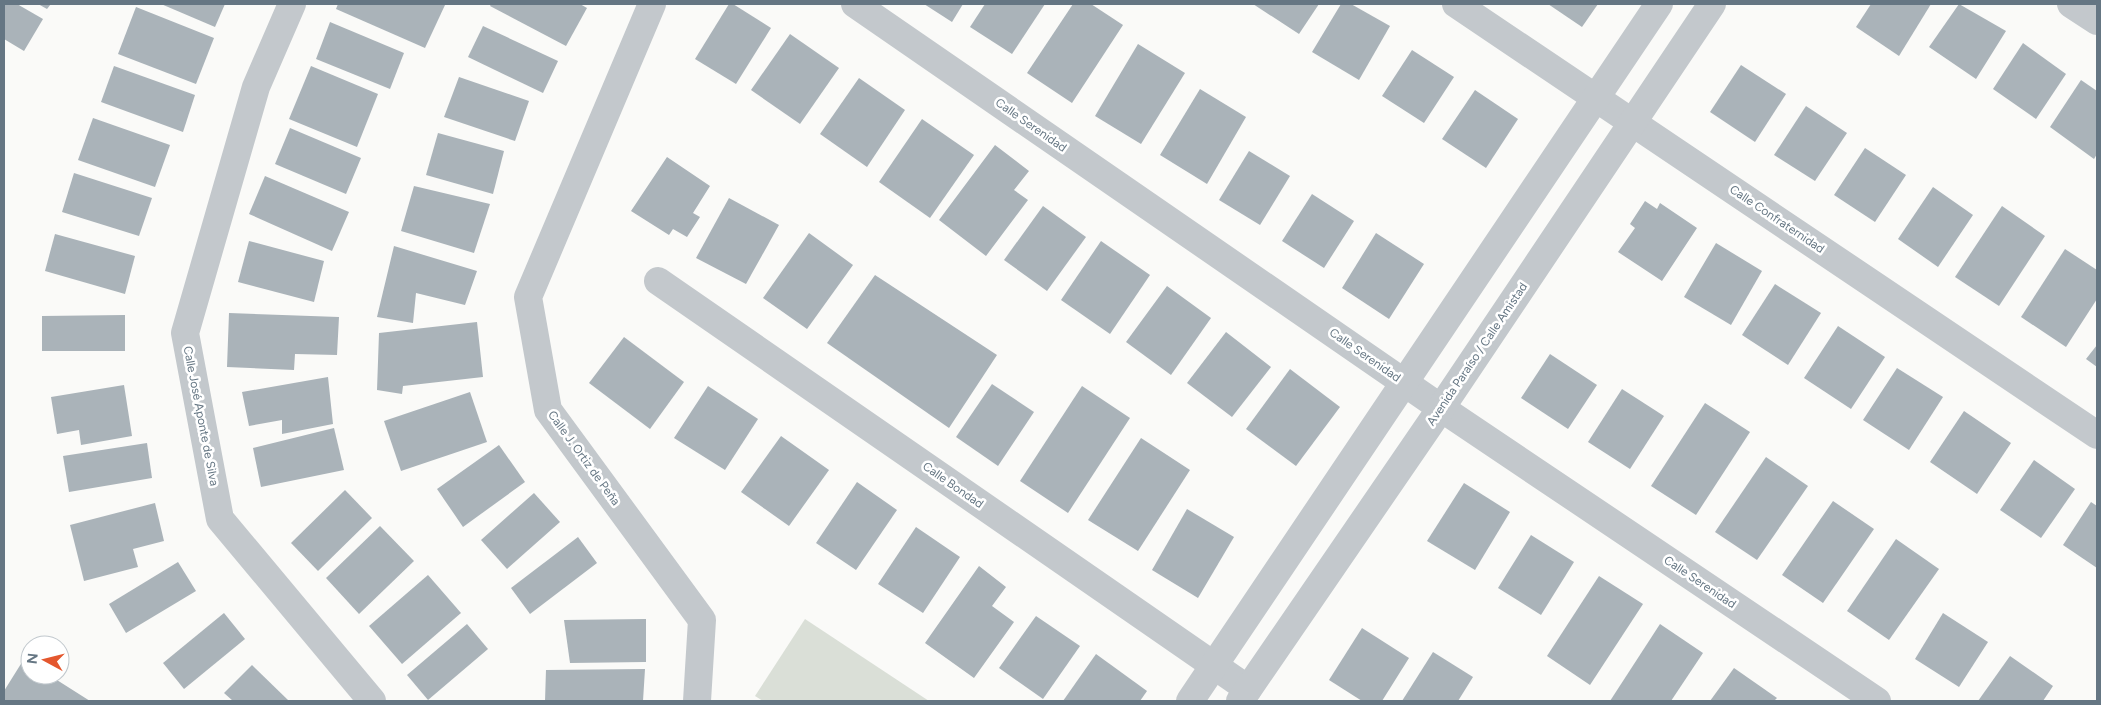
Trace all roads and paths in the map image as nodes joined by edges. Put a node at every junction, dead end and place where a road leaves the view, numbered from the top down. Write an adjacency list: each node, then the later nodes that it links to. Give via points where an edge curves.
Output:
1 (292, 4): 17 (street, Calle José Aponte de Silva, via 256,88 186,333 220,519)
2 (652, 4): 18 (street, Calle J. Ortiz de Peña, via 528,297 548,410 702,620)
3 (856, 4): 12 (street, Calle Serenidad)
4 (1456, 4): 9 (street, Calle Confraternidad)
5 (1659, 4): 9 (street)
6 (1712, 4): 10 (street, Avenida Paraíso / Calle Amistad)
7 (2071, 4): 8 (street)
8 (2097, 21)
9 (1596, 97): 10 (street, Calle Confraternidad); 12 (street)
10 (1633, 122): 13 (street, Avenida Paraíso / Calle Amistad); 14 (street, Calle Confraternidad)
11 (658, 282): 15 (street, Calle Bondad)
12 (1405, 383): 13 (street, Calle Serenidad); 15 (street)
13 (1441, 408): 16 (street, Avenida Paraíso / Calle Amistad); 20 (street, Calle Serenidad)
14 (2097, 435)
15 (1214, 665): 16 (street, Calle Bondad); 19 (street)
16 (1244, 695)
17 (372, 701)
18 (697, 701)
19 (1190, 701)
20 (1877, 701)

